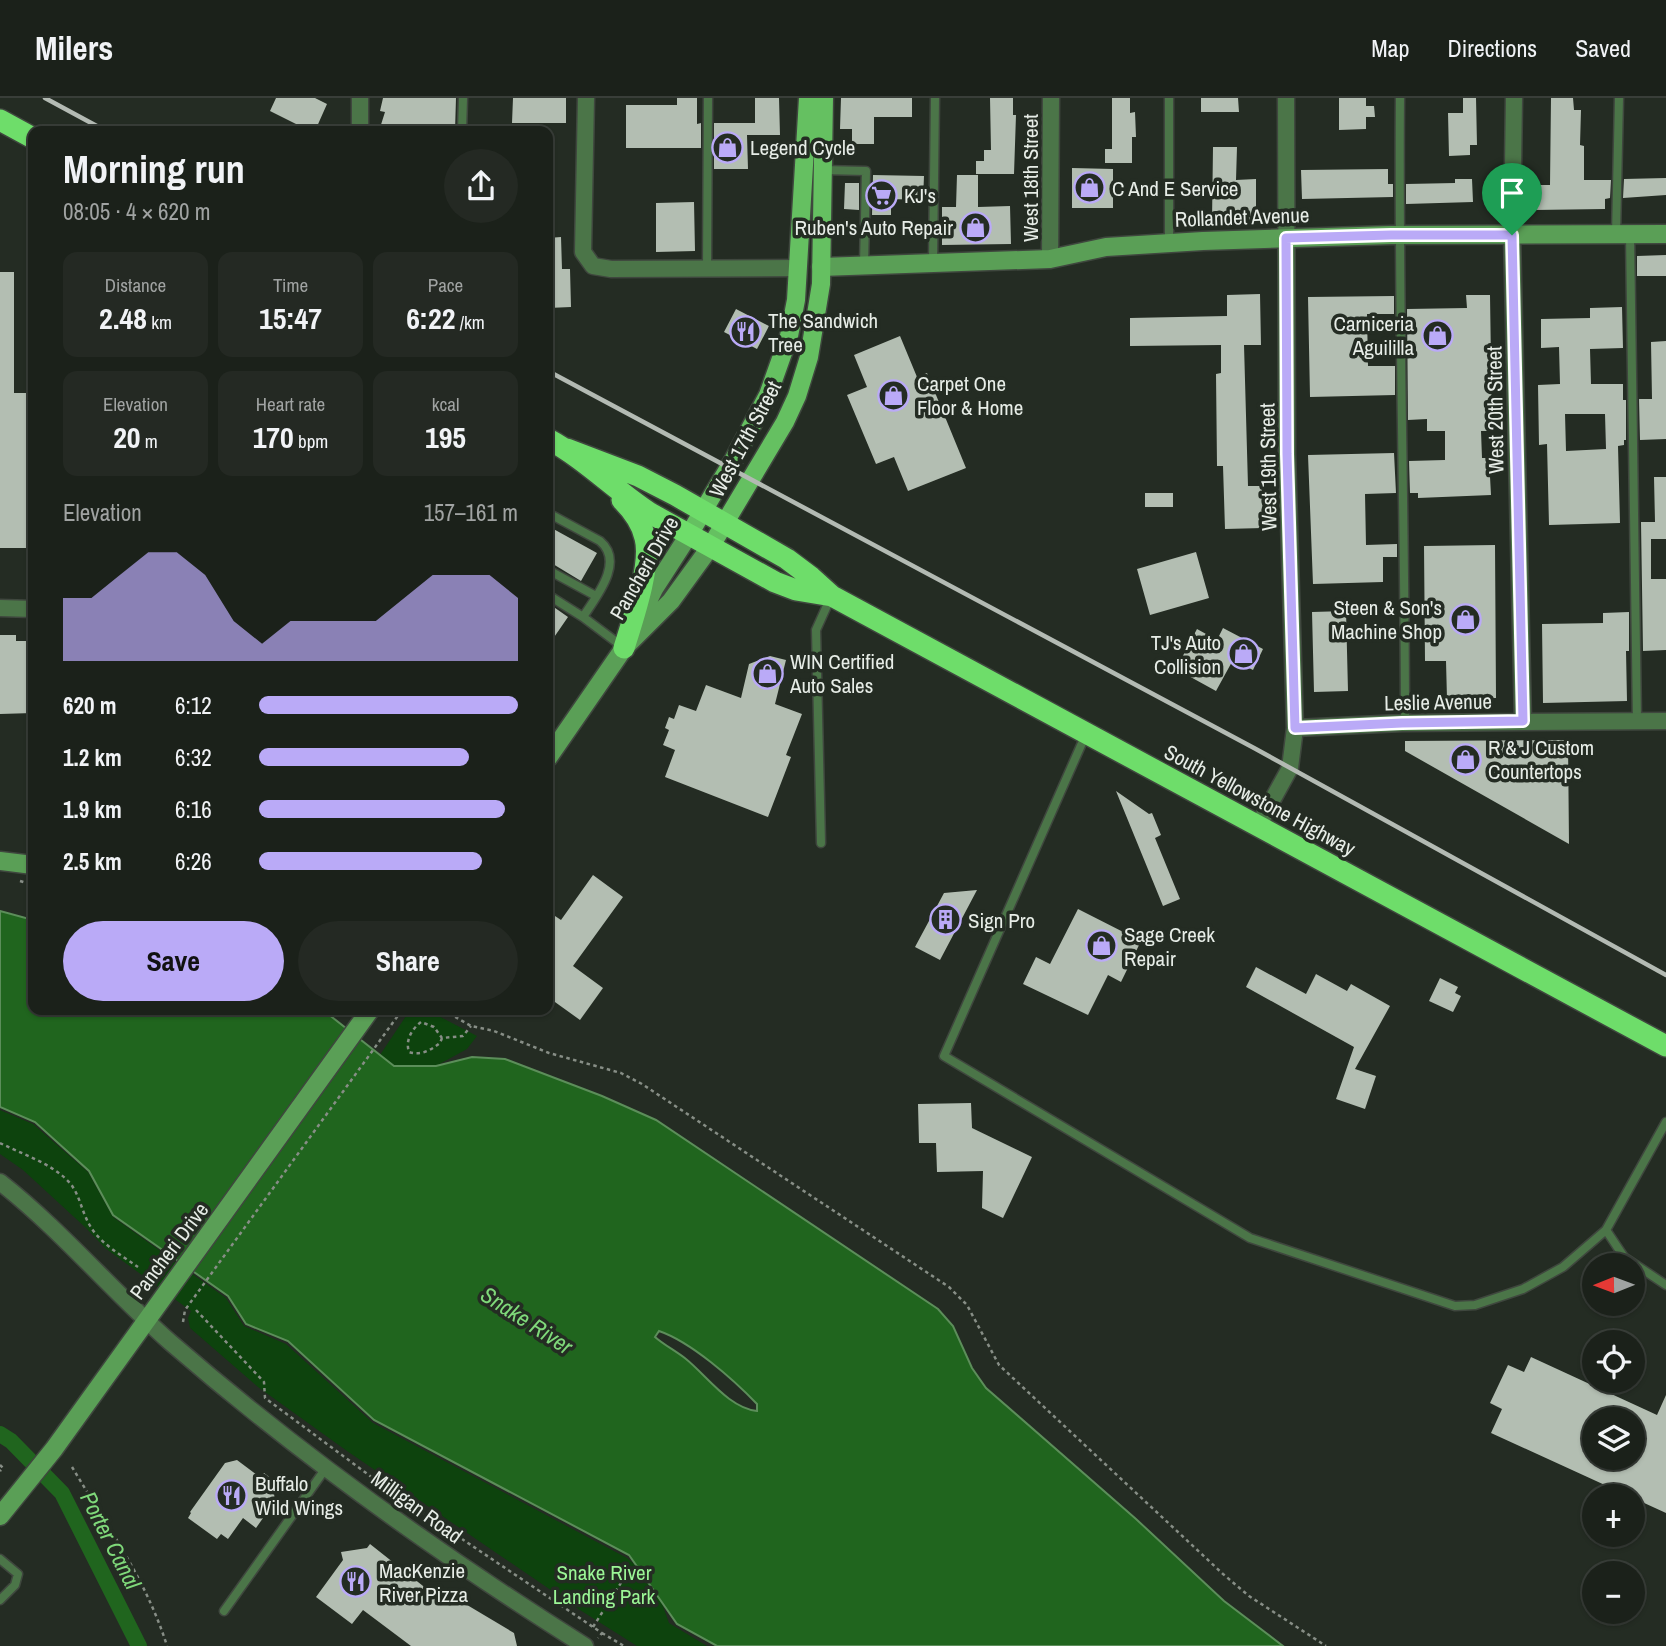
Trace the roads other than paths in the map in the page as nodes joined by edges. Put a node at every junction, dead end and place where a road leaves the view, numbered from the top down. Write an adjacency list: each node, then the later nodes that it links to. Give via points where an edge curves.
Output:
1 (360, 98): 15 (street)
2 (463, 98): 16 (lane)
3 (586, 98): 31 (street, via 583,252 593,266 611,269)
4 (708, 98): 31 (lane)
5 (808, 98): 18 (main road, West 17th Street)
6 (824, 98): 19 (main road, West 17th Street)
7 (935, 98): 27 (lane)
8 (1051, 98): 26 (street, West 18th Street)
9 (1170, 98): 25 (lane)
10 (1286, 98): 24 (street, West 19th Street)
11 (1399, 98): 21 (lane)
12 (1514, 98): 22 (street, West 20th Street)
13 (1619, 98): 23 (lane)
14 (0, 120): 17 (highway)
15 (360, 126)
16 (462, 126)
17 (28, 135)
18 (805, 138): 29 (main road, via 810,160 811,257); 30 (main road, West 17th Street)
19 (823, 170): 28 (lane, via 866,171); 29 (main road, West 17th Street)
20 (1666, 234): 23 (main road, Rollandet Avenue)
21 (1399, 235): 22 (main road, Rollandet Avenue); 24 (main road, Rollandet Avenue); 51 (lane)
22 (1512, 235): 23 (main road, Rollandet Avenue); 48 (street, West 20th Street)
23 (1623, 235): 49 (lane)
24 (1286, 238): 25 (main road, Rollandet Avenue); 52 (street, West 19th Street)
25 (1170, 242): 26 (main road, Rollandet Avenue, via 1106,247)
26 (1050, 258): 27 (main road, Rollandet Avenue)
27 (933, 262): 28 (main road, Rollandet Avenue)
28 (863, 265): 29 (main road, Rollandet Avenue)
29 (821, 267): 32 (main road, West 17th Street)
30 (798, 268): 31 (street); 32 (main road, via 808,290 803,337); 35 (main road, West 17th Street, via 789,336 768,395)
31 (706, 270)
32 (807, 362): 37 (main road, West 17th Street, via 785,422)
33 (553, 442): 34 (highway, South Yellowstone Highway)
34 (567, 449): 35 (highway, South Yellowstone Highway, via 638,476); 38 (highway, South Yellowstone Highway, via 631,500); 47 (highway, via 625,503 646,540 646,560)
35 (703, 511): 37 (highway, South Yellowstone Highway); 38 (main road, Pancheri Drive)
36 (553, 516): 41 (lane, via 605,546 609,573)
37 (725, 524): 39 (main road, West 17th Street); 42 (highway, South Yellowstone Highway, via 787,559)
38 (690, 533): 39 (highway, South Yellowstone Highway); 47 (main road, Pancheri Drive)
39 (711, 546): 42 (highway, South Yellowstone Highway, via 775,582); 47 (main road, Pancheri Drive, via 671,601)
40 (553, 573): 41 (lane)
41 (596, 596): 46 (lane)
42 (832, 596): 53 (highway, South Yellowstone Highway); 56 (lane, via 816,631)
43 (553, 598): 46 (lane)
44 (0, 608): 45 (street)
45 (28, 609)
46 (583, 617): 47 (lane)
47 (624, 648): 54 (main road, Pancheri Drive)
48 (1523, 721): 49 (street, Leslie Avenue); 51 (street, Leslie Avenue)
49 (1637, 721): 50 (street, Leslie Avenue)
50 (1666, 721)
51 (1405, 723): 52 (street, Leslie Avenue)
52 (1295, 728): 55 (street, West 19th Street, via 1290,768)
53 (1086, 734): 55 (highway, South Yellowstone Highway); 63 (lane, via 944,1056 1250,1238 1455,1306 1475,1305 1523,1289 1563,1267)
54 (553, 751)
55 (1258, 826): 60 (highway, South Yellowstone Highway)
56 (821, 843)
57 (0, 861): 58 (main road)
58 (28, 864)
59 (366, 1015): 65 (main road, Pancheri Drive, via 175,1283)
60 (1666, 1046)
61 (1666, 1122): 63 (lane)
62 (0, 1182): 65 (street, Milligan Road)
63 (1606, 1230): 64 (lane, via 1624,1257)
64 (1666, 1284)
65 (140, 1315): 66 (street, Milligan Road, via 248,1409); 67 (main road, Pancheri Drive, via 54,1449)
66 (327, 1468): 70 (lane); 71 (street, Milligan Road)
67 (0, 1516)
68 (0, 1559): 69 (lane, via 18,1574 15,1585)
69 (0, 1600)
70 (223, 1611)
71 (567, 1641): 72 (street, Milligan Road)
72 (591, 1643)

